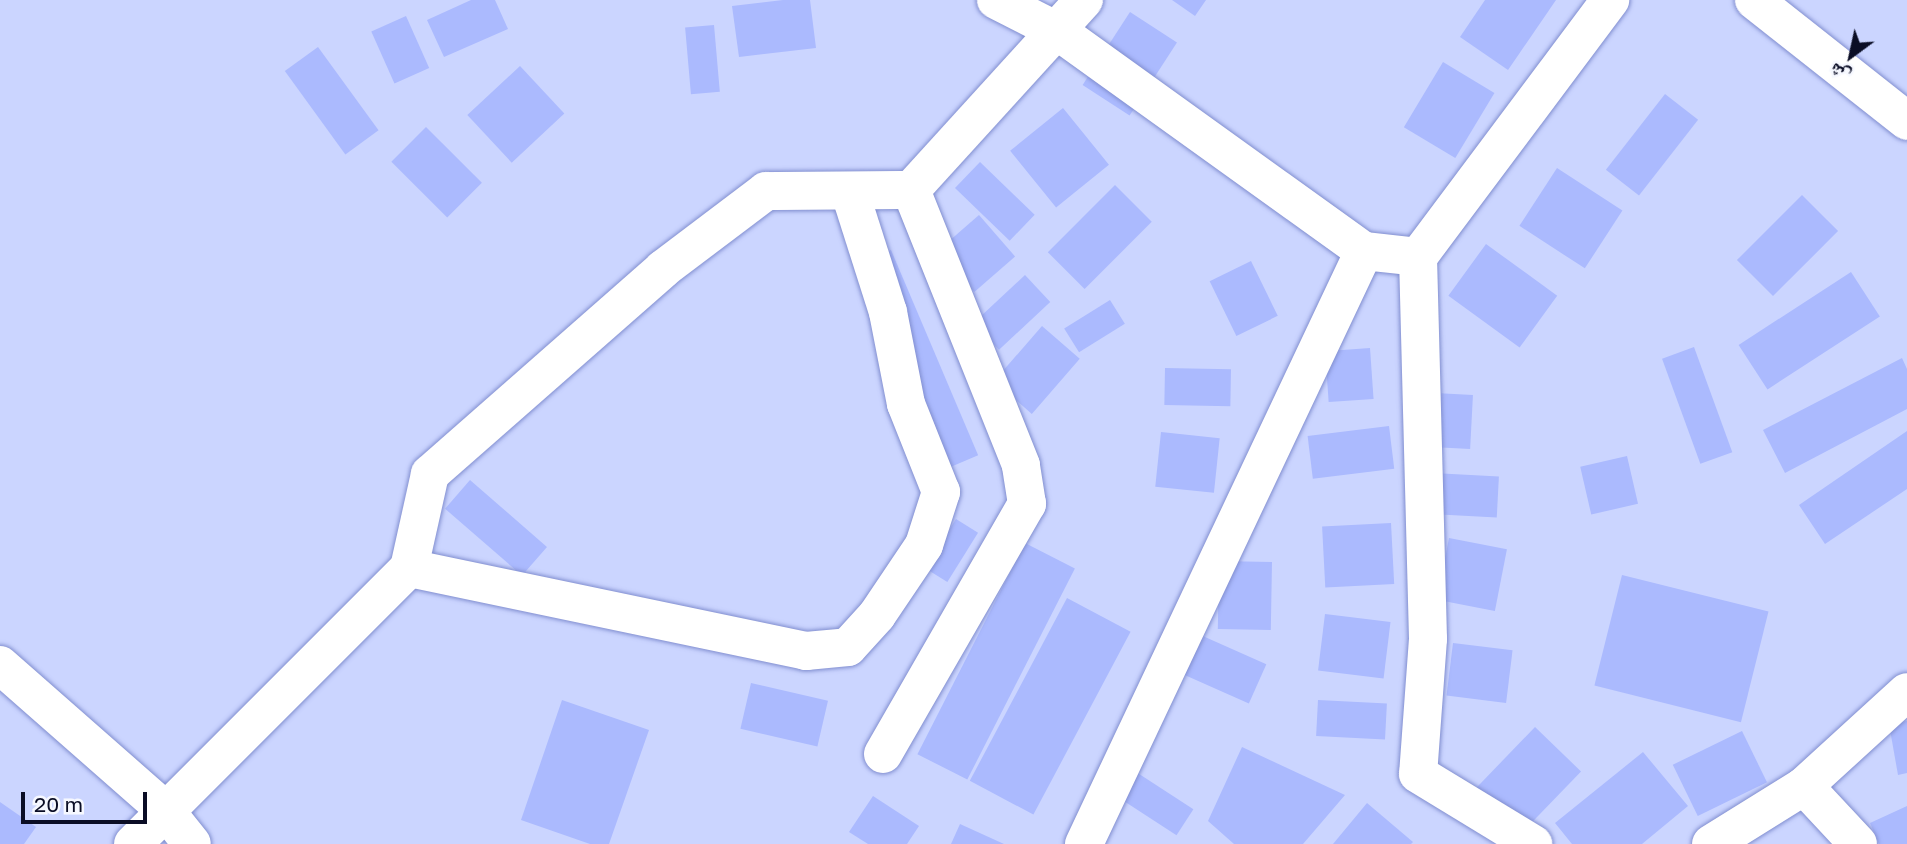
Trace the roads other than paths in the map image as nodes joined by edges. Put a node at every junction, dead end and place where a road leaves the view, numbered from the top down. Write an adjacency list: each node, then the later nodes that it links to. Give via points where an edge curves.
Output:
1 (996, 0): 5 (street)
2 (1084, 0): 5 (street)
3 (1610, 0): 10 (street)
4 (1754, 0): 6 (street)
5 (1059, 32): 7 (street); 9 (street)
6 (1907, 121)
7 (911, 190): 8 (street); 14 (street, via 1021,465 1027,504)
8 (850, 193): 11 (street, via 766,191 663,269 430,474); 11 (street, via 888,313 906,404 941,492 923,545 877,615 848,647 806,651)
9 (1364, 251): 10 (street); 19 (street)
10 (1418, 257): 20 (street, via 1428,639 1418,774)
11 (409, 568): 16 (street)
12 (0, 665): 16 (street)
13 (1907, 692): 15 (street)
14 (883, 754)
15 (1804, 786): 21 (street); 22 (street)
16 (165, 810): 17 (street); 18 (street)
17 (133, 844)
18 (192, 844)
19 (1084, 844)
20 (1533, 844)
21 (1711, 844)
22 (1858, 844)

